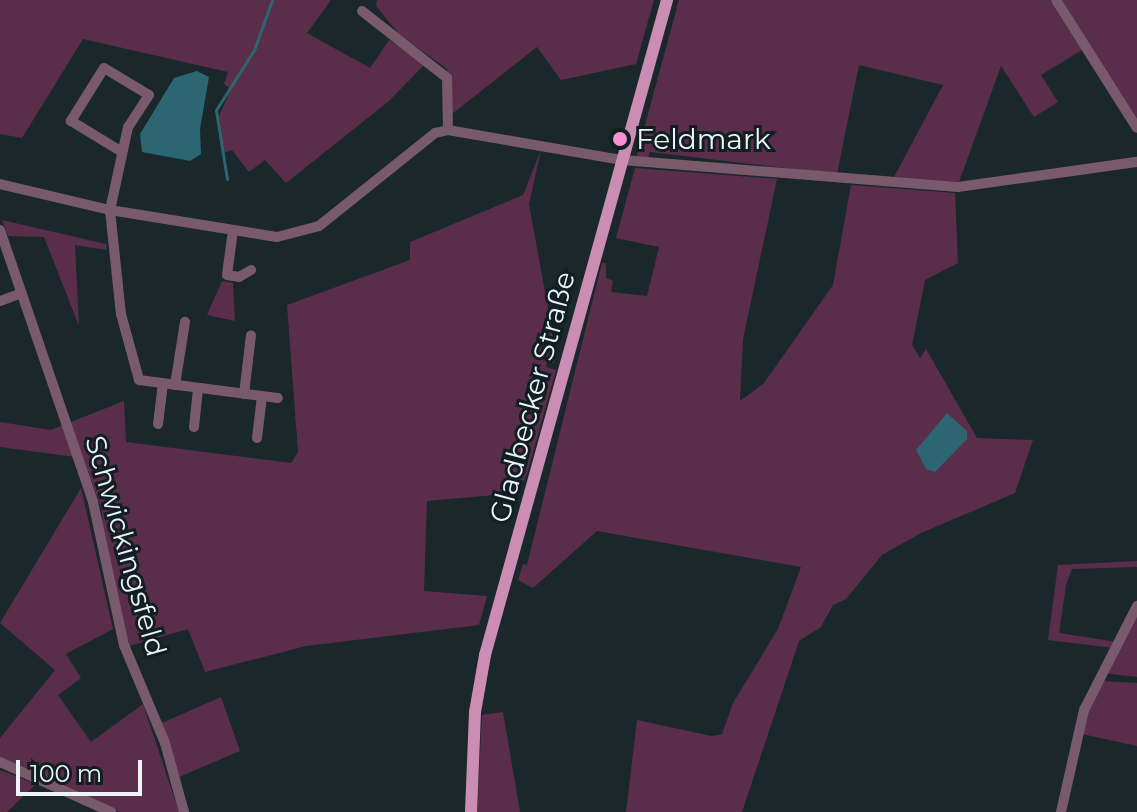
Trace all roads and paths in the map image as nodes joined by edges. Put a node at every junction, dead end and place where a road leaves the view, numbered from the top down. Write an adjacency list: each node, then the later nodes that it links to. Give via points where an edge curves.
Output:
1 (667, 0): 7 (main road, Gladbecker Straße)
2 (1056, 0): 4 (street)
3 (362, 11): 5 (street, via 447,78)
4 (1137, 128)
5 (448, 130): 7 (street); 12 (street, via 435,133 319,226 277,237)
6 (122, 152): 6 (street, via 128,127 149,95 104,68 71,121); 10 (street)
7 (622, 160): 8 (street, via 958,187); 31 (main road, Gladbecker Straße, via 485,655 475,712)
8 (1137, 162)
9 (0, 184): 10 (street)
10 (110, 210): 12 (street); 18 (street, via 133,369 139,380)
11 (0, 230): 14 (street, Schwickingsfeld)
12 (233, 230): 13 (street, via 227,275 239,277)
13 (251, 270)
14 (22, 293): 15 (street); 30 (street, Schwickingsfeld, via 93,502 124,645 165,743)
15 (0, 301)
16 (185, 322): 19 (street)
17 (251, 335): 21 (street)
18 (163, 383): 19 (street); 24 (street)
19 (175, 385): 20 (street)
20 (198, 388): 21 (street); 25 (street)
21 (244, 394): 22 (street)
22 (262, 396): 23 (street); 26 (street)
23 (278, 398)
24 (158, 424)
25 (194, 427)
26 (257, 438)
27 (1137, 606): 32 (street, via 1084,710)
28 (0, 762): 29 (street)
29 (111, 812)
30 (184, 812)
31 (471, 812)
32 (1061, 812)

